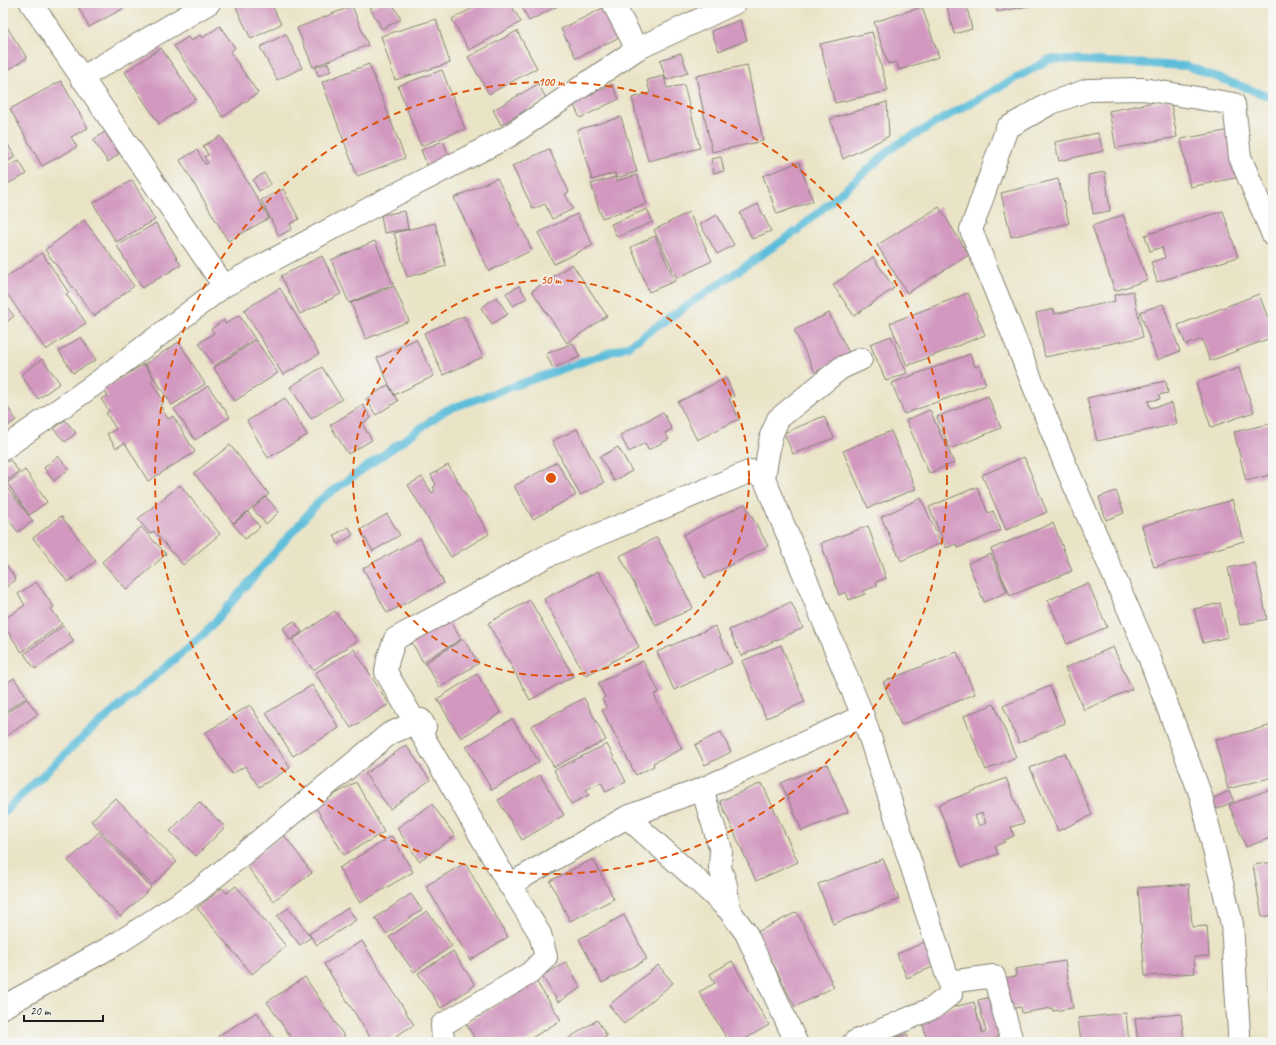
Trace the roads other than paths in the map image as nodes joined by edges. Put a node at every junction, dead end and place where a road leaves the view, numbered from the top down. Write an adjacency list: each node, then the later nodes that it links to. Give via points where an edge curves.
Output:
1 (31, 3): 6 (street)
2 (209, 3): 6 (street)
3 (613, 3): 5 (street)
4 (735, 3): 5 (street)
5 (637, 49): 8 (street, via 509,136)
6 (81, 78): 8 (street)
7 (1273, 234): 23 (street, via 1240,157 1234,104 1143,89 1088,90 1051,103 1007,128 971,230 1065,464 1148,654 1201,796 1232,924)
8 (224, 286): 10 (street, via 96,384)
9 (861, 359): 11 (street, via 841,368 778,419 771,436)
10 (3, 449)
11 (764, 478): 12 (street); 15 (street, via 751,472 547,556 395,639 386,672)
12 (863, 716): 13 (street); 17 (street)
13 (702, 789): 14 (street); 16 (street, via 721,850 720,868 726,885)
14 (627, 817): 15 (street); 16 (street)
15 (509, 885): 18 (street, via 421,720 389,734 198,891 118,943); 19 (street, via 540,934 546,957 530,974 442,1026)
16 (729, 910): 20 (street, via 746,933)
17 (949, 982): 21 (street, via 952,994 933,1008); 22 (street, via 994,976)
18 (3, 1007)
19 (443, 1042)
20 (796, 1042)
21 (854, 1042)
22 (1012, 1042)
23 (1239, 1042)

